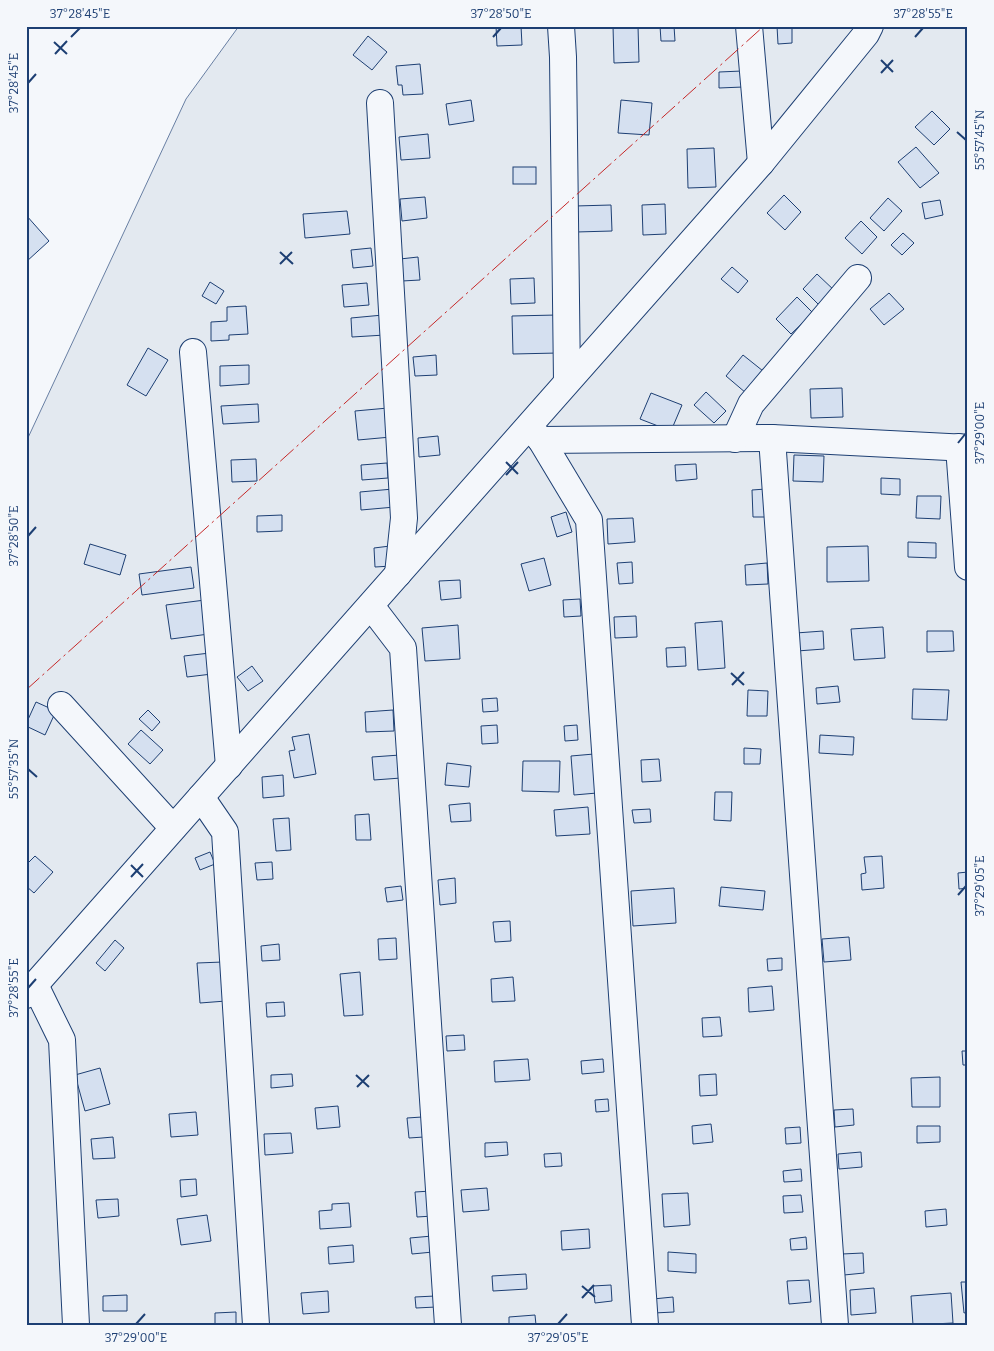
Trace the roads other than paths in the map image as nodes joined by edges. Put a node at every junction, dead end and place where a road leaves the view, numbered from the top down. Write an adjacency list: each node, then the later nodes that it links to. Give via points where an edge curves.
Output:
1 (561, 26): 8 (street)
2 (749, 26): 5 (street)
3 (870, 26): 5 (street)
4 (380, 103): 14 (street, via 404,518)
5 (761, 163): 8 (street)
6 (858, 278): 10 (street, via 751,404)
7 (193, 352): 17 (street)
8 (567, 381): 9 (street)
9 (534, 433): 10 (street); 14 (street); 24 (street, via 589,520)
10 (735, 438): 11 (street)
11 (772, 438): 12 (street); 25 (street)
12 (964, 447): 13 (street)
13 (968, 567)
14 (398, 574): 15 (street)
15 (370, 606): 17 (street); 23 (street, via 403,648)
16 (61, 705): 19 (street)
17 (229, 766): 18 (street)
18 (201, 797): 19 (street); 22 (street, via 225,832)
19 (173, 828): 20 (street)
20 (31, 990): 21 (street, via 62,1040)
21 (76, 1325)
22 (256, 1325)
23 (448, 1325)
24 (644, 1325)
25 (835, 1325)

